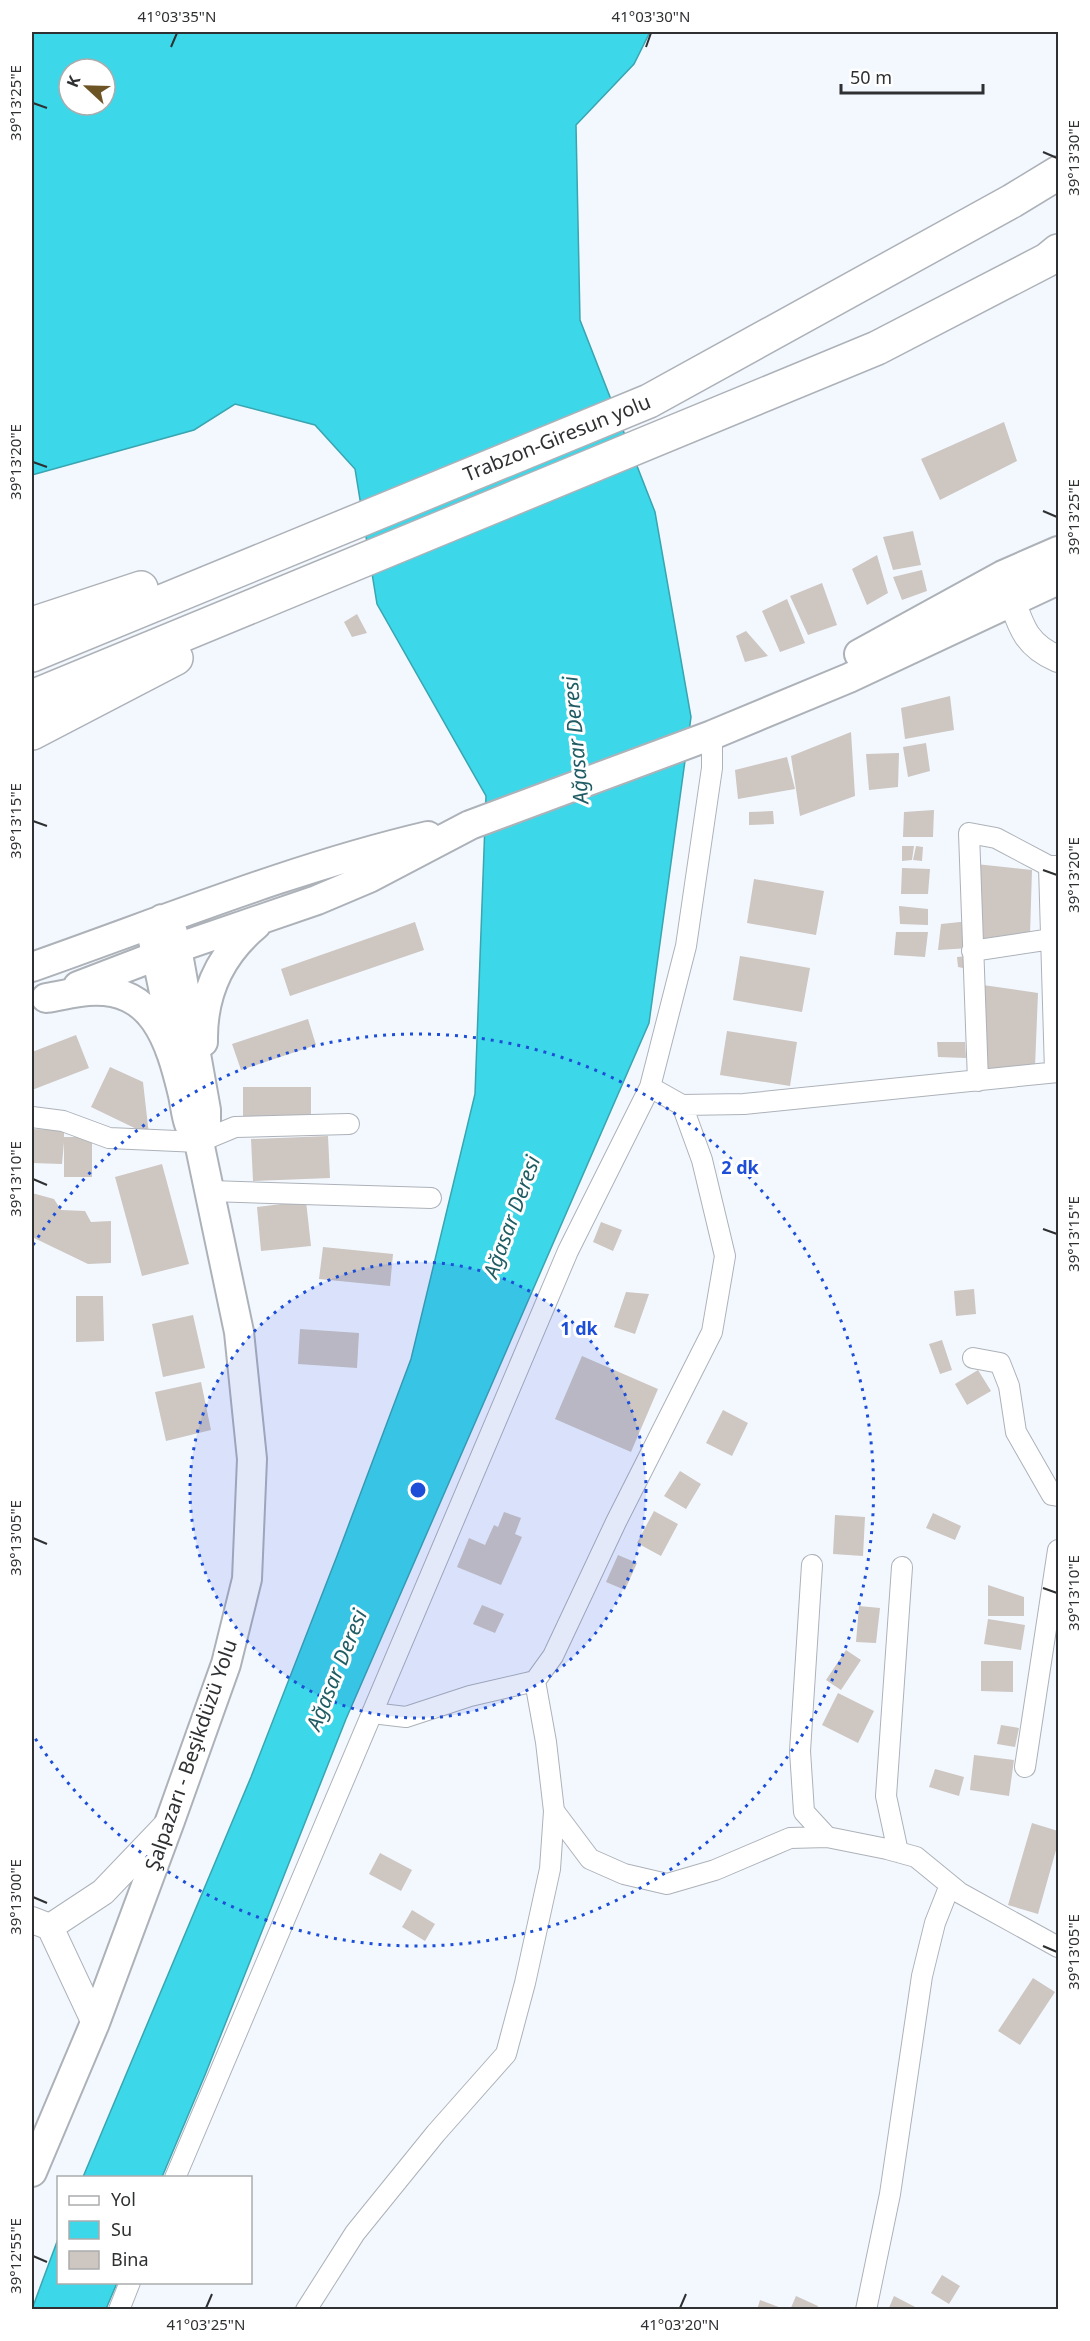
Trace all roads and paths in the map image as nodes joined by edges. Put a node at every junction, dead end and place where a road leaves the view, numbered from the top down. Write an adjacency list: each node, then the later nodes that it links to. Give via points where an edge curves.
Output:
1 (1059, 173): 3 (highway, Trabzon-Giresun yolu, via 649,401)
2 (1059, 251): 5 (highway, via 878,348)
3 (352, 522): 9 (highway); 10 (highway, Trabzon-Giresun yolu)
4 (1059, 551): 6 (main road)
5 (367, 559): 12 (highway); 13 (highway)
6 (1003, 575): 8 (street); 14 (main road)
7 (1059, 580): 8 (main road)
8 (1013, 602): 11 (street, via 1022,631 1043,653); 14 (main road, via 849,678)
9 (32, 624)
10 (32, 655)
11 (1059, 659)
12 (32, 697)
13 (32, 733)
14 (703, 738): 15 (main road); 27 (street, via 712,768 686,946)
15 (470, 825): 17 (main road, via 369,878); 18 (main road, via 300,870)
16 (1054, 866): 19 (street); 20 (street, via 996,838 969,833)
17 (264, 918): 21 (main road); 30 (main road, via 238,940 208,995 203,1029)
18 (162, 920): 21 (main road, via 173,933); 22 (main road)
19 (1055, 939): 20 (street); 24 (street)
20 (972, 951): 26 (street)
21 (167, 952): 23 (main road); 28 (main road, via 170,1014); 30 (main road)
22 (32, 967)
23 (39, 1001): 28 (main road, via 88,991 125,995 142,1005 156,1019 165,1039)
24 (1056, 1014): 25 (street)
25 (1057, 1072): 26 (street)
26 (978, 1082): 29 (street, via 744,1104)
27 (650, 1087): 29 (street); 42 (street, via 568,1251)
28 (182, 1094): 33 (main road, via 189,1128)
29 (682, 1105): 41 (street, via 702,1160 725,1256 712,1332 553,1656)
30 (206, 1110): 33 (main road, via 206,1128)
31 (32, 1117): 33 (street, via 63,1120 109,1138)
32 (349, 1124): 33 (street, via 235,1127)
33 (199, 1142): 34 (main road, Şalpazarı - Beşikdüzü Yolu)
34 (210, 1191): 35 (street); 45 (main road, Şalpazarı - Beşikdüzü Yolu, via 239,1332 252,1459 247,1579 226,1664)
35 (431, 1198)
36 (973, 1358): 37 (street, via 1000,1363 1009,1386 1016,1432)
37 (1056, 1502)
38 (1059, 1550): 43 (street)
39 (812, 1565): 46 (street, via 800,1750 804,1812)
40 (902, 1567): 47 (street, via 886,1796)
41 (535, 1681): 42 (street, via 405,1717); 44 (street)
42 (372, 1713): 53 (street)
43 (1025, 1767)
44 (554, 1811): 46 (street, via 590,1859 624,1874 667,1884 715,1870 790,1838); 56 (street, via 550,1869 506,2054 355,2233)
45 (170, 1821): 49 (street, via 103,1892); 51 (main road, Şalpazarı - Beşikdüzü Yolu)
46 (826, 1837): 47 (street)
47 (897, 1852): 48 (street, via 916,1857)
48 (950, 1885): 50 (street); 57 (street, via 935,1923 922,1976 890,2194)
49 (40, 1924): 51 (street)
50 (1059, 1947)
51 (95, 2023): 52 (main road, Şalpazarı - Beşikdüzü Yolu)
52 (35, 2157)
53 (176, 2176)
54 (130, 2284): 55 (street)
55 (119, 2310)
56 (306, 2310)
57 (866, 2310)

